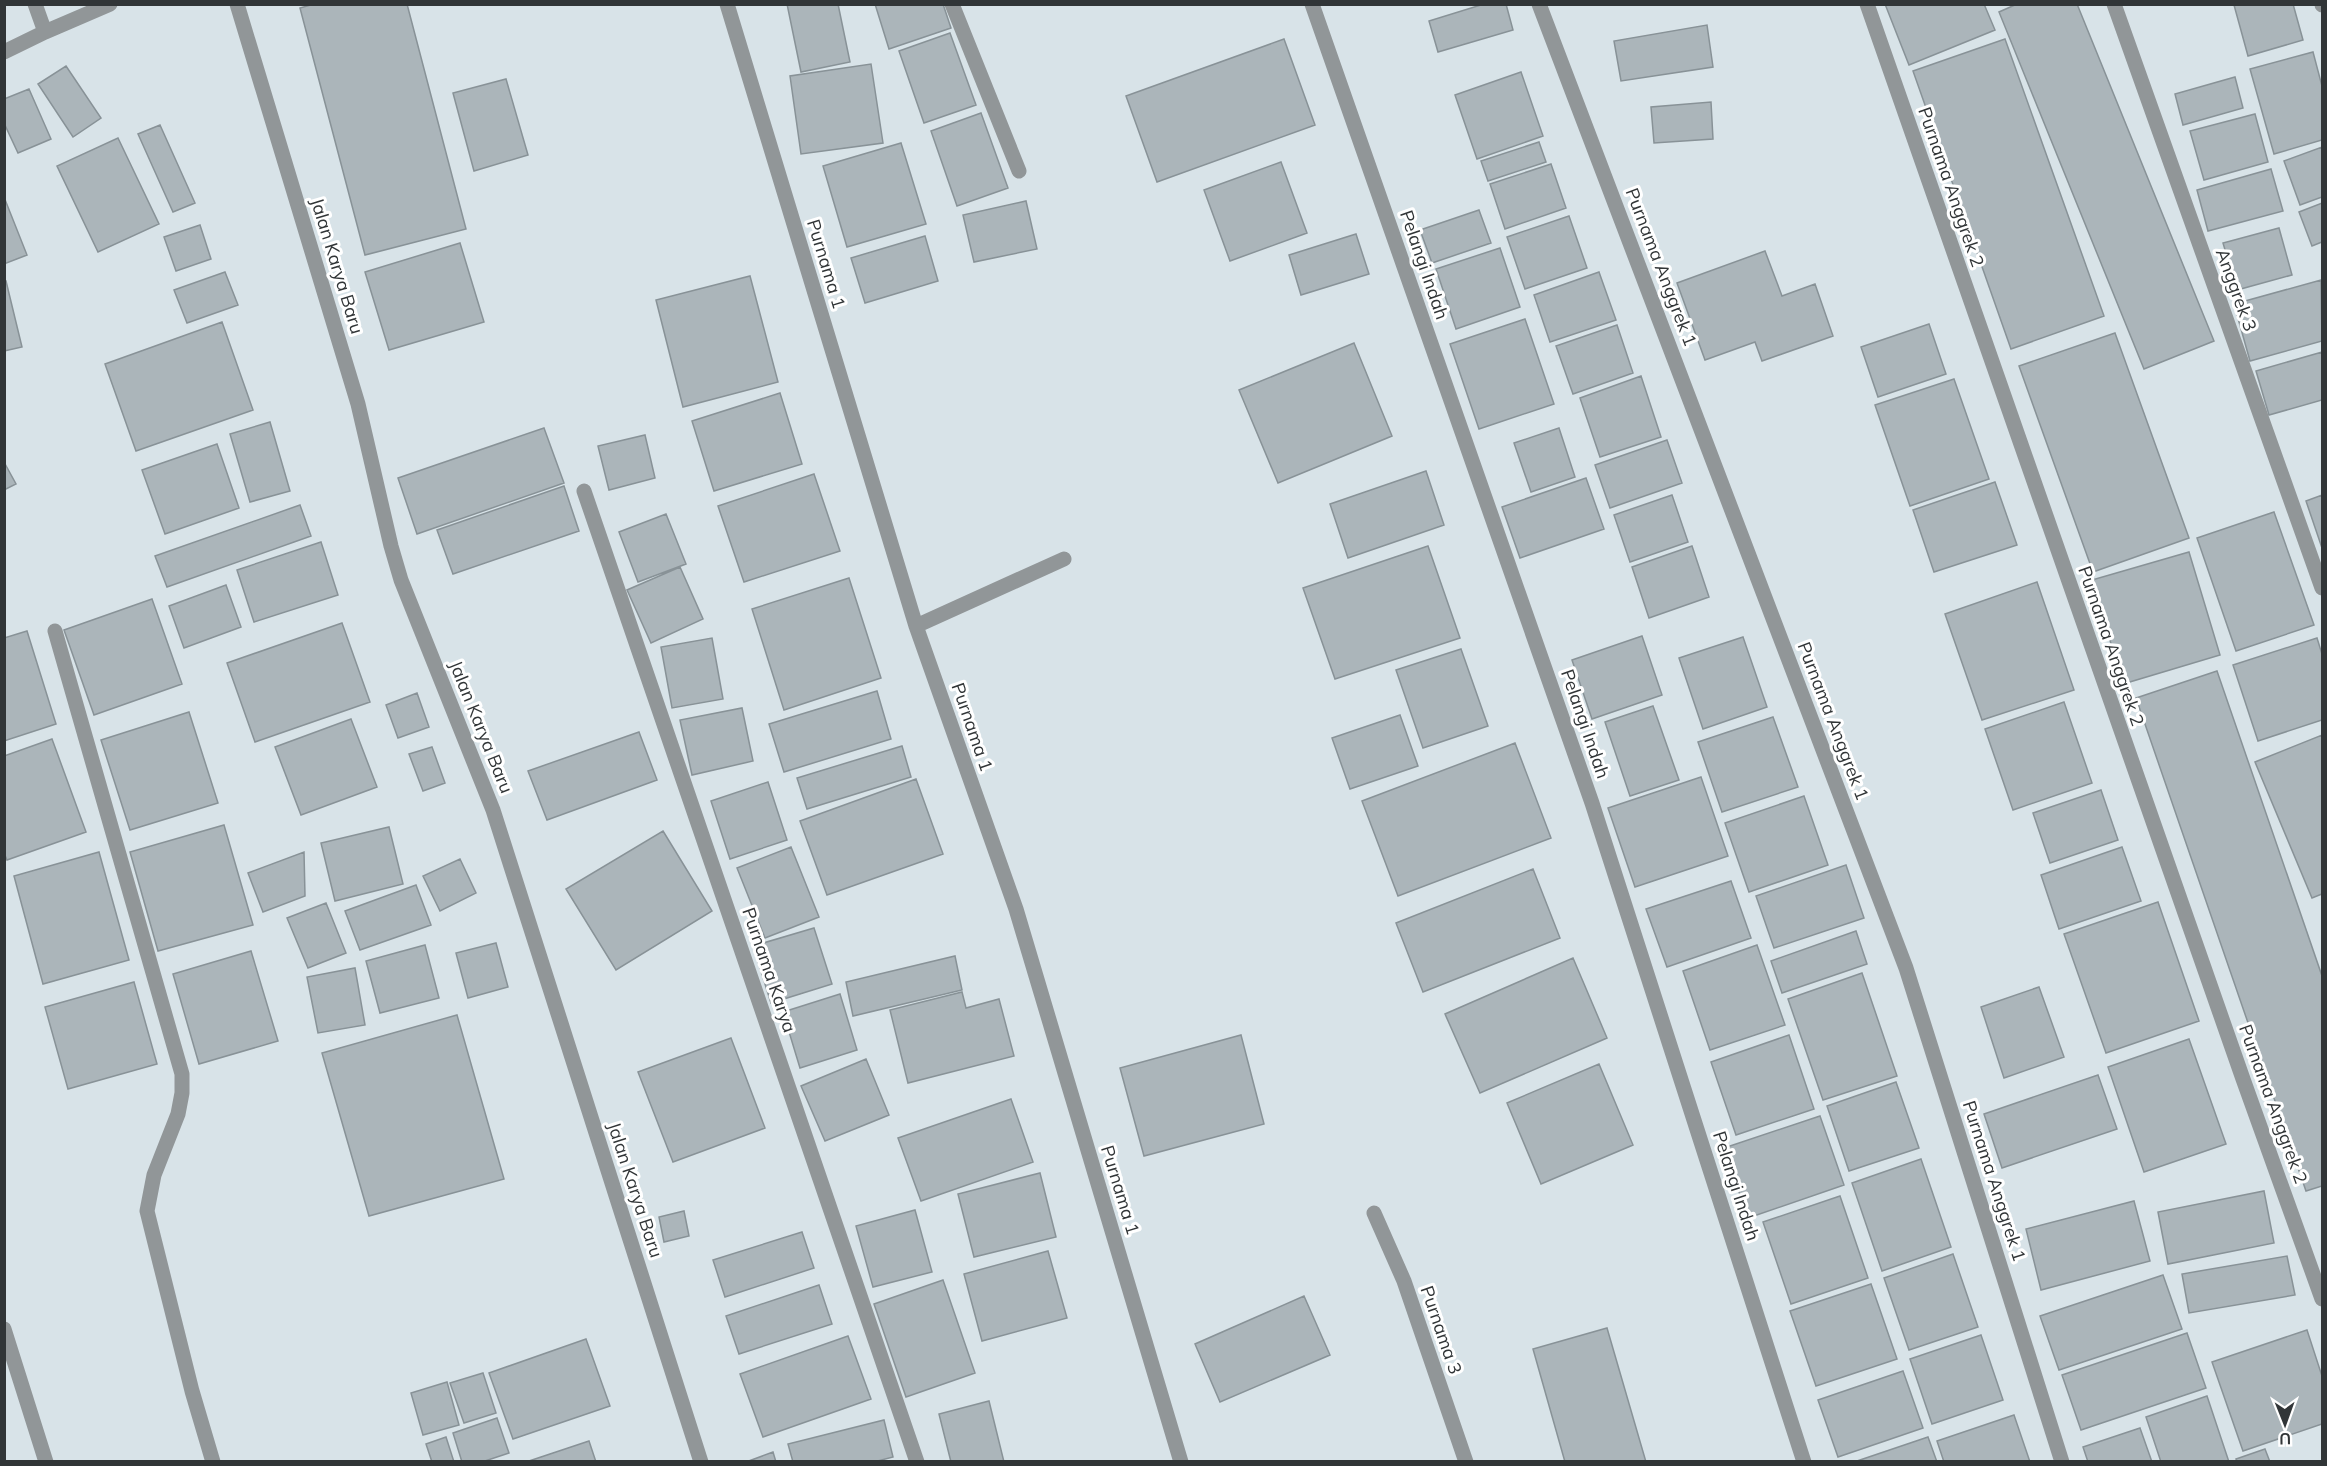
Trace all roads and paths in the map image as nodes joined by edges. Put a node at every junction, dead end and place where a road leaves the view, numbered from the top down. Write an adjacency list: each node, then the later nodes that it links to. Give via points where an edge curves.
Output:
1 (34, 4): 10 (street)
2 (110, 4): 10 (street)
3 (237, 4): 23 (street, Jalan Karya Baru, via 358,404 401,580 493,810)
4 (727, 4): 16 (street, Purnama 1)
5 (952, 4): 12 (street)
6 (1312, 4): 27 (street, Pelangi Indah, via 1592,804)
7 (1539, 4): 28 (street, Purnama Anggrek 1, via 1906,968)
8 (1867, 4): 19 (street, Purnama Anggrek 2)
9 (2114, 4): 15 (street, Anggrek 3)
10 (45, 32): 11 (street)
11 (4, 52)
12 (1019, 171)
13 (584, 491): 24 (street, Purnama Karya)
14 (1064, 559): 16 (street)
15 (2322, 588)
16 (916, 626): 25 (street, Purnama 1, via 1016,909)
17 (55, 630): 22 (street, via 182,1074 178,1114 154,1175 147,1211)
18 (1374, 1213): 26 (street, Purnama 3, via 1404,1281)
19 (2322, 1299)
20 (4, 1329): 21 (street)
21 (46, 1461)
22 (213, 1461)
23 (701, 1461)
24 (917, 1461)
25 (1180, 1461)
26 (1466, 1461)
27 (1803, 1461)
28 (2062, 1461)

